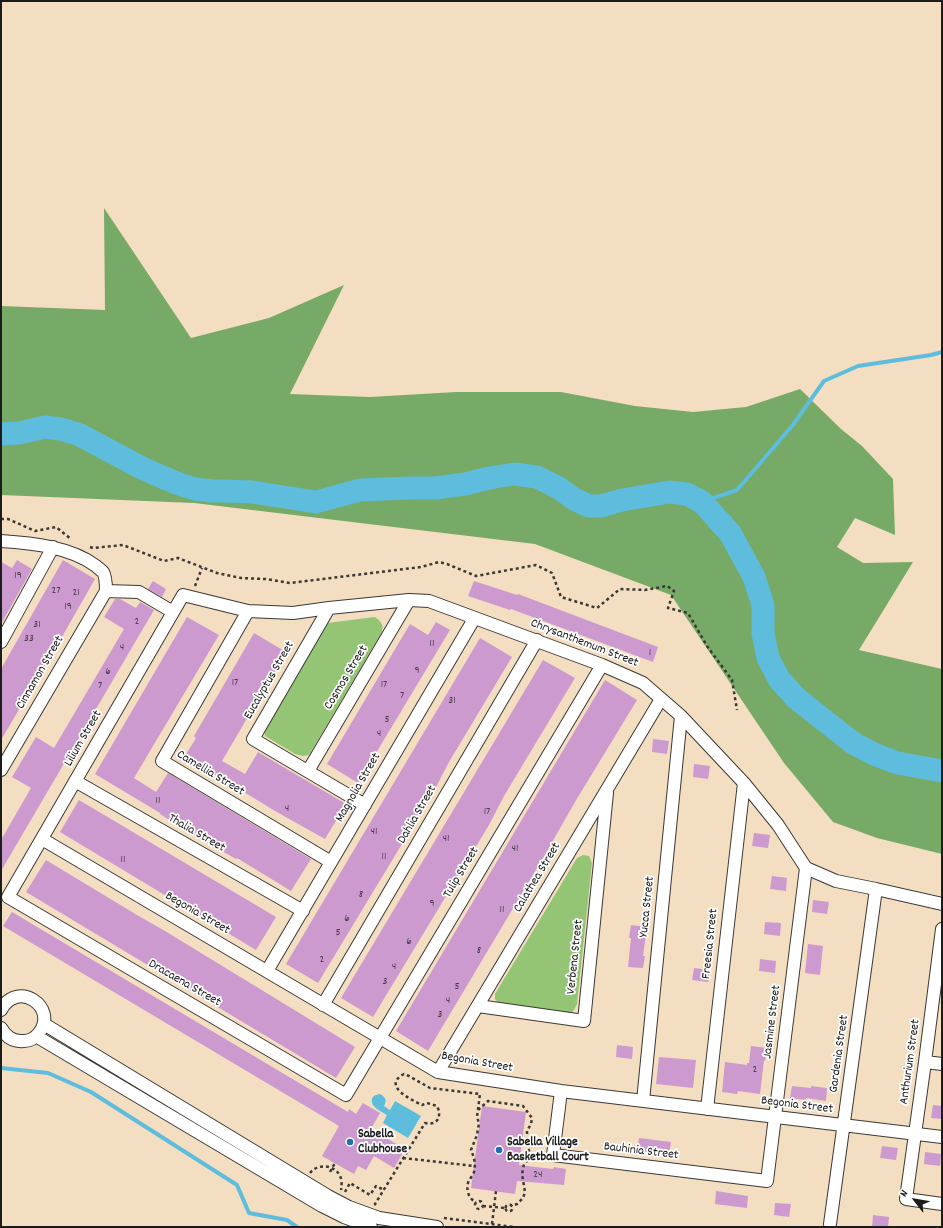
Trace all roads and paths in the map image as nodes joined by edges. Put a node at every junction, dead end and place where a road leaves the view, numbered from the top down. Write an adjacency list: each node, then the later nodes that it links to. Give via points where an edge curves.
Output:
1 (1, 519): 2 (path, via 8,519 35,531 56,527)
2 (72, 540)
3 (1, 541): 4 (street)
4 (53, 547): 7 (street, via 93,564 103,573); 15 (street)
5 (88, 547): 6 (path, via 123,545 164,561 178,558)
6 (202, 568): 8 (path); 18 (path, via 241,578 290,583 421,567 439,562 476,576 536,565 552,573 561,597 597,608 620,589 645,590 667,586 674,591 668,608 688,613 707,646 732,680)
7 (106, 590): 12 (street, via 139,592); 20 (street, Cinnamon Street)
8 (187, 596): 11 (street, Chrysanthemum Street); 12 (street, Lilium Street)
9 (409, 600): 10 (street, Chrysanthemum Street); 13 (street, Chrysanthemum Street, via 429,601); 21 (street, Cosmos Street)
10 (329, 608): 11 (street, Chrysanthemum Street, via 293,613); 21 (street, Eucalyptus Street, via 253,739)
11 (248, 611): 27 (street, Camellia Street, via 162,761)
12 (173, 612): 22 (street, Lilium Street)
13 (474, 619): 14 (street, Chrysanthemum Street); 25 (street, Magnolia Street)
14 (537, 640): 16 (street, Chrysanthemum Street); 35 (street, Dahlia Street)
15 (1, 642)
16 (602, 665): 17 (street, Chrysanthemum Street, via 643,683); 41 (street, Tulip Street)
17 (661, 699): 19 (street, Chrysanthemum Street); 24 (street, Calathea Street)
18 (737, 710)
19 (681, 716): 23 (street, Chrysanthemum Street); 47 (street, Yucca Street)
20 (1, 769)
21 (308, 771): 25 (street, Eucalyptus Street)
22 (76, 781): 26 (street, Lilium Street); 32 (street, Thalia Street)
23 (744, 783): 28 (street, Chrysanthemum Street, via 778,825); 48 (street, Freesia Street)
24 (608, 789): 36 (street, Calathea Street); 36 (street, Verbena Street, via 584,1022)
25 (365, 805): 27 (street, Magnolia Street)
26 (42, 839): 30 (street, Lilium Street); 34 (street, Begonia Street)
27 (331, 862): 32 (street, Magnolia Street)
28 (806, 868): 29 (street, via 836,881); 50 (street, Jasmine Street)
29 (876, 889): 31 (street); 51 (street, Gardenia Street)
30 (8, 897): 46 (street, Dracaena Street)
31 (942, 904)
32 (303, 911): 34 (street, Magnolia Street)
33 (942, 929): 42 (street, Anthurium Street)
34 (267, 971): 35 (street, Begonia Street)
35 (323, 1005): 41 (street, Begonia Street)
36 (478, 1006): 44 (street, Calathea Street)
37 (2, 1007): 38 (street, via 7,1001 18,996 31,998 43,1012)
38 (44, 1024): 40 (street); 70 (street, via 348,1207 379,1218)
39 (1, 1028): 40 (street, via 4,1034 14,1040 26,1041)
40 (36, 1036): 69 (street, via 322,1206)
41 (380, 1038): 44 (street, Begonia Street); 46 (street, Tulip Street)
42 (925, 1062): 43 (street); 52 (street, Anthurium Street)
43 (942, 1064)
44 (438, 1072): 45 (street, Begonia Street)
45 (561, 1091): 47 (street, Begonia Street); 58 (street, Bauhinia Street, via 553,1155)
46 (346, 1095)
47 (643, 1101): 48 (street, Begonia Street)
48 (707, 1109): 50 (street, Begonia Street)
49 (478, 1110): 54 (path, via 480,1094 430,1088 410,1076 400,1076 396,1080 398,1091 422,1105 427,1103 437,1106 440,1111 436,1122 425,1123); 56 (path, via 477,1135 471,1150); 64 (path, via 488,1101 523,1106 532,1118 527,1131 530,1154 522,1174 523,1198)
50 (775, 1117): 51 (street, Begonia Street); 58 (street, Jasmine Street)
51 (844, 1125): 52 (street, Begonia Street); 68 (street, Gardenia Street)
52 (915, 1134): 53 (street, Begonia Street); 62 (street, Anthurium Street, via 906,1199)
53 (942, 1137)
54 (403, 1158): 56 (path); 59 (path)
55 (335, 1163): 57 (path)
56 (474, 1166): 61 (path, via 474,1173 468,1183 468,1192 471,1199)
57 (330, 1172)
58 (767, 1180)
59 (384, 1190)
60 (496, 1191): 65 (path)
61 (476, 1202): 63 (path, via 482,1202); 63 (path, via 477,1208)
62 (942, 1204)
63 (483, 1206): 65 (path)
64 (512, 1206): 66 (path, via 508,1205); 66 (path, via 510,1212)
65 (494, 1207): 66 (path); 67 (path)
66 (505, 1208)
67 (492, 1224)
68 (830, 1226)
69 (371, 1227)
70 (437, 1227)

